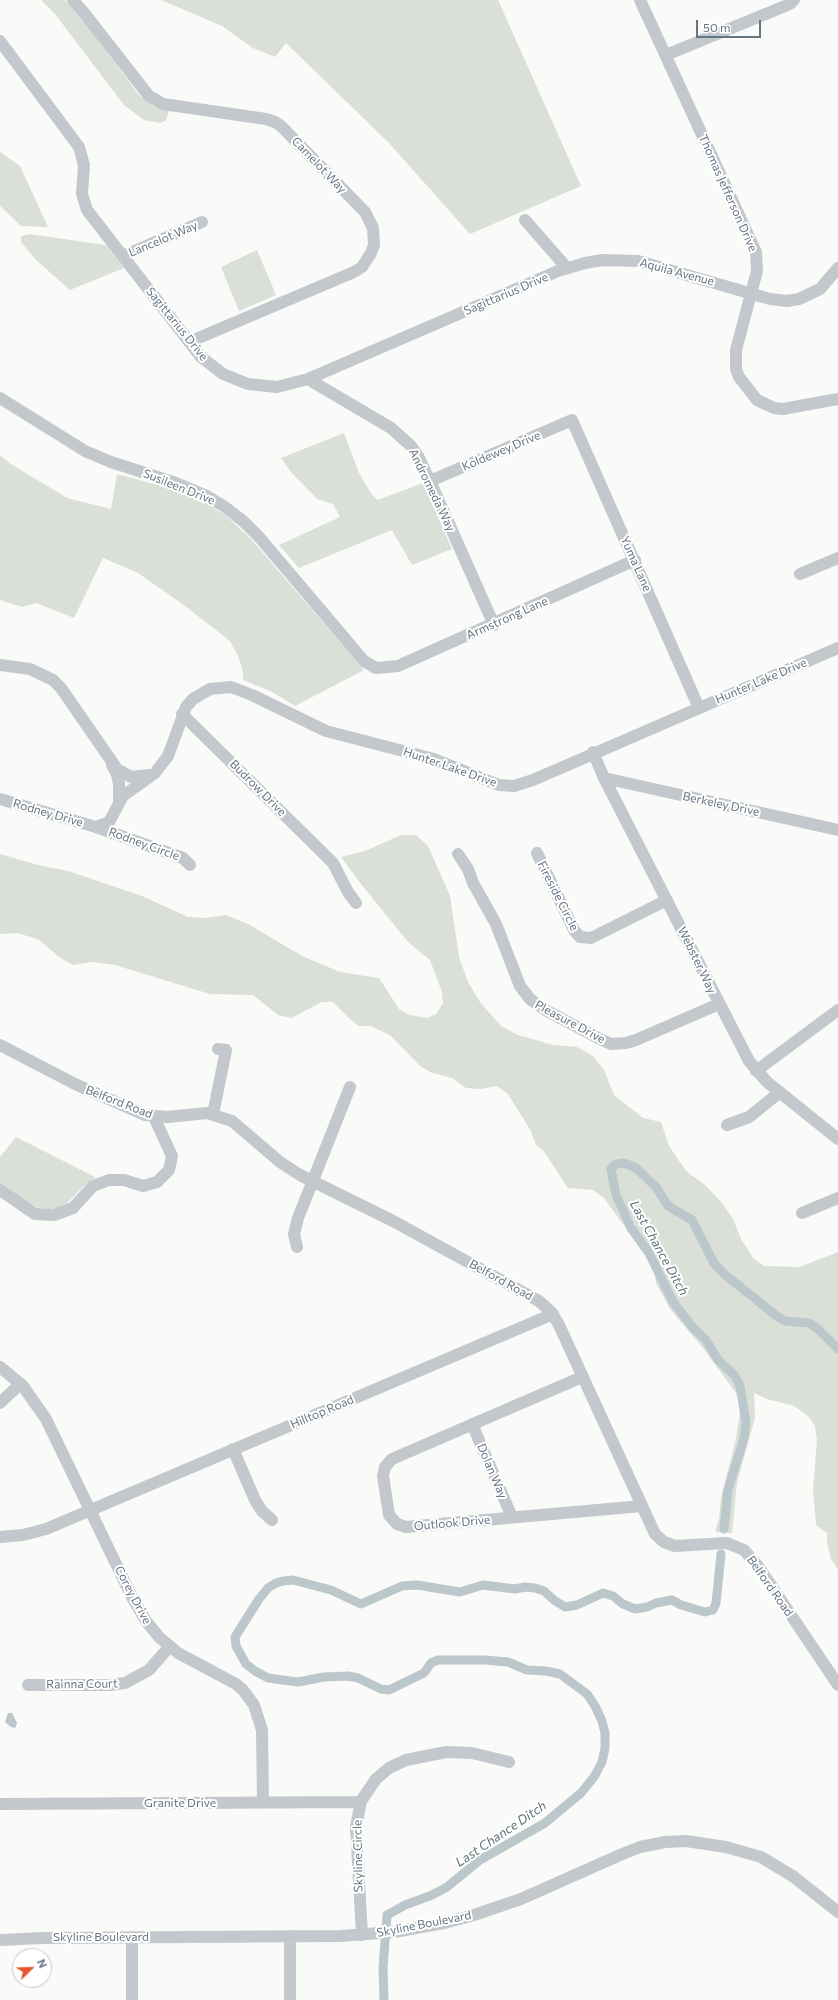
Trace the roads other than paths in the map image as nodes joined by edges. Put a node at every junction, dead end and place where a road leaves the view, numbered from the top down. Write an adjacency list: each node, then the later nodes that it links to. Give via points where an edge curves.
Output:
1 (73, 0): 12 (street, Camelot Way, via 149,96 163,104 275,122 365,212 373,228 374,245 371,253 365,263 354,272)
2 (640, 0): 5 (street, Thomas Jefferson Drive)
3 (794, 0): 5 (street, via 790,4)
4 (0, 41): 8 (street, Sagittarius Drive, via 79,147 84,165 81,186 87,210)
5 (666, 55): 11 (street, Thomas Jefferson Drive, via 756,252 757,271)
6 (525, 220): 9 (street)
7 (202, 222): 8 (street, Lancelot Way)
8 (123, 256): 12 (street, Sagittarius Drive)
9 (567, 268): 11 (street, Aquila Avenue, via 603,260 638,261); 13 (street, Sagittarius Drive)
10 (838, 268): 11 (street, Aquila Avenue, via 820,289 799,299 776,300)
11 (751, 293): 15 (street, Thomas Jefferson Drive, via 735,359 739,377 750,394 764,405 779,408)
12 (189, 342): 13 (street, Sagittarius Drive, via 210,365 223,374 248,384 277,387)
13 (308, 379): 17 (street, Andromeda Way, via 401,436 418,456)
14 (0, 398): 24 (street, Susileen Drive, via 85,451 176,483 225,507 260,538 364,661)
15 (838, 398)
16 (572, 420): 17 (street, Koldewey Drive); 19 (street, Yuma Lane)
17 (430, 481): 21 (street, Andromeda Way)
18 (838, 558): 20 (street)
19 (635, 560): 21 (street, Armstrong Lane); 25 (street, Yuma Lane)
20 (800, 574)
21 (494, 625): 24 (street, Armstrong Lane, via 398,666)
22 (838, 648): 25 (street, Hunter Lake Drive)
23 (0, 665): 28 (street, via 30,669 53,680 62,688)
24 (376, 668)
25 (699, 708): 27 (street, Hunter Lake Drive)
26 (182, 714): 27 (street, Hunter Lake Drive, via 201,693 220,687 231,687 326,731 434,758 507,786 533,780); 29 (street, Hunter Lake Drive, via 168,756); 39 (street, Budrow Drive, via 333,862)
27 (594, 752): 30 (street, Webster Way)
28 (108, 757): 29 (street, via 116,769 131,777); 32 (street, via 117,774)
29 (155, 773): 32 (street, Hunter Lake Drive, via 130,790)
30 (604, 778): 34 (street, Berkeley Drive); 38 (street, Webster Way)
31 (0, 799): 33 (street, Rodney Drive)
32 (119, 803): 33 (street, Hunter Lake Drive, via 109,822)
33 (96, 827): 37 (street, Rodney Circle, via 183,858)
34 (838, 830)
35 (537, 853): 38 (street, Fireside Circle, via 574,930 580,937 591,938)
36 (458, 854): 40 (street, Pleasure Drive, via 496,924 520,986 530,999 547,1011 612,1044 636,1040)
37 (190, 865)
38 (667, 900): 40 (street, Webster Way)
39 (356, 903)
40 (719, 1004): 44 (street, Webster Way)
41 (838, 1010): 44 (street)
42 (0, 1044): 48 (street, Belford Road, via 80,1087)
43 (218, 1049): 47 (street, via 226,1050)
44 (756, 1071): 46 (street, Webster Way)
45 (350, 1087): 51 (street)
46 (780, 1092): 49 (street, via 749,1117); 50 (street, Webster Way)
47 (213, 1114): 48 (street, Belford Road); 51 (street, Belford Road, via 232,1121 280,1162)
48 (154, 1117): 52 (street, via 172,1156 169,1170 157,1182 143,1186 124,1180 109,1180 93,1186 73,1208 54,1215 35,1214)
49 (727, 1125)
50 (838, 1139)
51 (312, 1181): 55 (street, via 295,1228 294,1239); 56 (street, Belford Road, via 393,1221 530,1295)
52 (0, 1190)
53 (838, 1198): 54 (street)
54 (802, 1213)
55 (297, 1247)
56 (553, 1314): 58 (street, Belford Road); 62 (street, Hilltop Road)
57 (0, 1367): 59 (street, Corey Drive)
58 (582, 1377): 61 (street, Outlook Drive); 63 (street, Belford Road)
59 (20, 1384): 60 (street); 64 (street, Corey Drive, via 46,1419)
60 (0, 1403)
61 (472, 1424): 65 (street, Dolan Way); 65 (street, Outlook Drive, via 397,1456 388,1463 383,1476 390,1516 397,1524 406,1527)
62 (233, 1449): 64 (street, Hilltop Road); 66 (street, via 255,1500)
63 (642, 1506): 65 (street, Outlook Drive); 70 (street, Belford Road, via 655,1534 669,1544 675,1546 727,1543 739,1547 748,1554)
64 (90, 1510): 67 (street, Hilltop Road, via 39,1531); 68 (street, Corey Drive, via 140,1610 152,1629)
65 (512, 1518)
66 (272, 1520)
67 (0, 1537)
68 (170, 1646): 69 (street, Rainna Court, via 149,1670 126,1683); 72 (street, Corey Drive, via 197,1665 236,1684 254,1705 262,1730)
69 (28, 1685)
70 (838, 1685)
71 (509, 1762): 73 (street, Skyline Circle, via 472,1753 454,1752 416,1757 382,1773 370,1786)
72 (263, 1802): 73 (street, Granite Drive); 74 (street, Granite Drive)
73 (361, 1802): 76 (street, Skyline Circle, via 356,1818 356,1831)
74 (0, 1804)
75 (838, 1912): 76 (street, Skyline Boulevard, via 794,1877 761,1857 726,1846 686,1840 665,1842 620,1855 521,1899 474,1915 419,1928)
76 (362, 1935): 77 (street, Skyline Boulevard)
77 (290, 1936): 78 (street, Skyline Boulevard); 81 (street)
78 (132, 1937): 79 (street, Skyline Boulevard); 80 (street)
79 (0, 1940)
80 (132, 2000)
81 (290, 2000)

